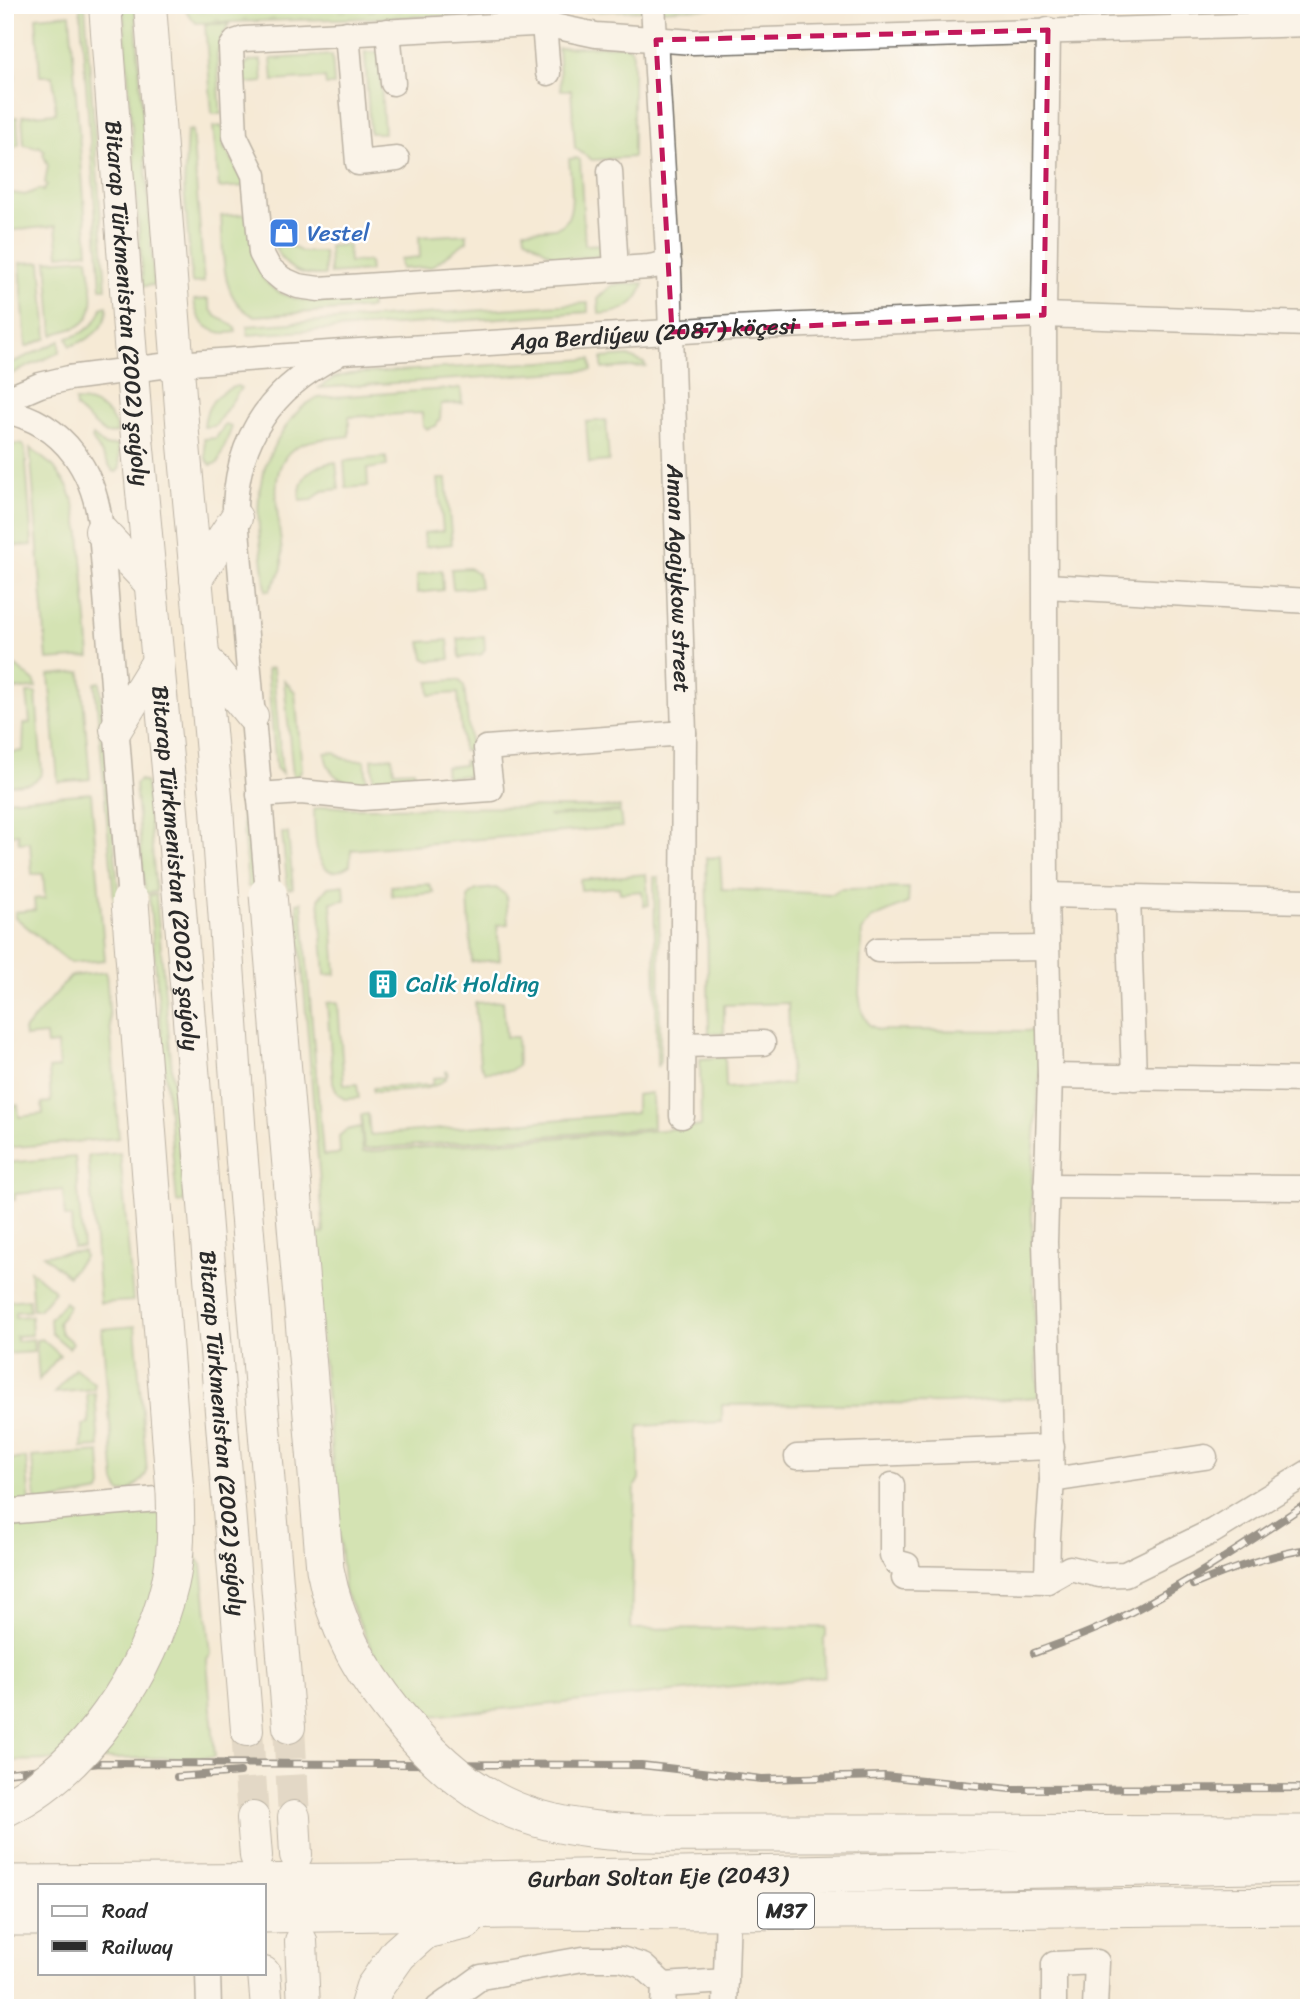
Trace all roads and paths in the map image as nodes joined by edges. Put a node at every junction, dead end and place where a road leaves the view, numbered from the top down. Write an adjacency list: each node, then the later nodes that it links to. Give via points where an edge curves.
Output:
1 (106, 5): 21 (main road, Bitarap Türkmenistan (2002) şaýoly)
2 (150, 5): 20 (main road, Bitarap Türkmenistan (2002) şaýoly)
3 (653, 5): 9 (street, Aman Agajykow street)
4 (544, 24): 7 (street); 9 (street, via 596,35); 10 (street)
5 (1309, 24): 6 (street)
6 (1048, 30): 9 (street); 16 (street)
7 (388, 31): 8 (street); 11 (street)
8 (346, 33): 12 (street, via 358,163); 15 (street, via 244,39 235,42 230,52 235,136 254,175 261,253 269,268 298,286 319,289)
9 (656, 40): 14 (street, Aman Agajykow street)
10 (548, 73)
11 (393, 83)
12 (397, 159)
13 (610, 171): 15 (street)
14 (668, 263): 15 (street); 18 (street, Aman Agajykow street)
15 (616, 269)
16 (1044, 315): 17 (street, Aga Berdiýew (2087) köçesi); 18 (street, Aga Berdiýew (2087) köçesi); 28 (street)
17 (1309, 324)
18 (672, 332): 19 (street, Aga Berdiýew (2087) köçesi); 34 (street, Aman Agajykow street)
19 (343, 352): 20 (street, Aga Berdiýew (2087) köçesi); 24 (street, via 299,377 271,404 249,441 239,470)
20 (177, 364): 21 (street, Aga Berdiýew (2087) köçesi); 26 (main road, Bitarap Türkmenistan (2002) şaýoly)
21 (132, 369): 22 (street, Aga Berdiýew (2087) köçesi, via 55,382); 27 (main road, Bitarap Türkmenistan (2002) şaýoly)
22 (5, 400)
23 (5, 411): 25 (street, via 47,427 78,457 96,494)
24 (236, 518): 26 (main road); 32 (street)
25 (101, 531): 27 (main road); 33 (street)
26 (196, 579): 30 (main road, Bitarap Türkmenistan (2002) şaýoly)
27 (151, 584): 31 (main road, Bitarap Türkmenistan (2002) şaýoly)
28 (1046, 586): 29 (street); 37 (street)
29 (1309, 601)
30 (203, 656): 32 (main road); 60 (main road, Bitarap Türkmenistan (2002) şaýoly)
31 (158, 661): 33 (main road); 61 (main road, Bitarap Türkmenistan (2002) şaýoly)
32 (252, 716): 35 (street)
33 (116, 729): 40 (street)
34 (684, 733): 35 (street, via 486,748 491,789 362,798 300,792); 44 (street, Aman Agajykow street)
35 (259, 795): 36 (street)
36 (268, 894): 65 (highway, bridge, via 330,1597 363,1672 431,1752 471,1786 513,1810 579,1828 654,1833)
37 (1046, 895): 38 (street); 41 (street)
38 (1128, 897): 39 (street); 46 (street)
39 (1309, 901)
40 (130, 902): 62 (highway, bridge, via 175,1493 174,1557 167,1596 146,1654 124,1692 65,1768)
41 (1047, 948): 42 (street); 45 (street)
42 (878, 950)
43 (763, 1043): 44 (street)
44 (684, 1045): 48 (street, Aman Agajykow street)
45 (1050, 1076): 46 (street); 49 (street)
46 (1134, 1077): 47 (street)
47 (1309, 1080)
48 (682, 1116)
49 (1046, 1186): 50 (street); 51 (street)
50 (1309, 1188)
51 (1052, 1447): 52 (street); 55 (street)
52 (797, 1457)
53 (1205, 1457): 55 (street)
54 (1309, 1472): 59 (street, via 1213,1531 1125,1574 1098,1575 1070,1568)
55 (1052, 1480): 59 (street)
56 (892, 1485): 59 (street, via 892,1555 896,1562 907,1565 904,1578)
57 (157, 1499): 58 (street)
58 (5, 1512)
59 (1047, 1581)
60 (289, 1727)
61 (247, 1730)
62 (5, 1808)
63 (294, 1817): 66 (main road)
64 (253, 1818): 67 (main road)
65 (1309, 1834)
66 (296, 1855)
67 (256, 1856)
68 (1309, 1864): 69 (highway, Gurban Soltan Eje (2043) / M37, via 383,1882)
69 (5, 1884)
70 (1309, 1906): 72 (highway, Gurban Soltan Eje (2043) / M37)
71 (509, 1910): 72 (highway, Gurban Soltan Eje (2043) / M37); 73 (highway, Gurban Soltan Eje (2043) / M37); 84 (highway, via 425,1930 398,1954 374,1988)
72 (728, 1911): 79 (street)
73 (266, 1914)
74 (5, 1917): 75 (highway)
75 (38, 1917)
76 (301, 1941): 83 (main road)
77 (208, 1974): 81 (street)
78 (264, 1974): 82 (main road)
79 (726, 1981): 80 (street); 86 (street)
80 (664, 1996): 85 (street, via 643,1966 621,1959 583,1959 481,1977)
81 (209, 2008)
82 (267, 2008)
83 (304, 2008)
84 (368, 2008)
85 (438, 2008)
86 (725, 2008)
87 (1054, 2008): 88 (street, via 1054,1964 1097,1962)
88 (1095, 2008)

